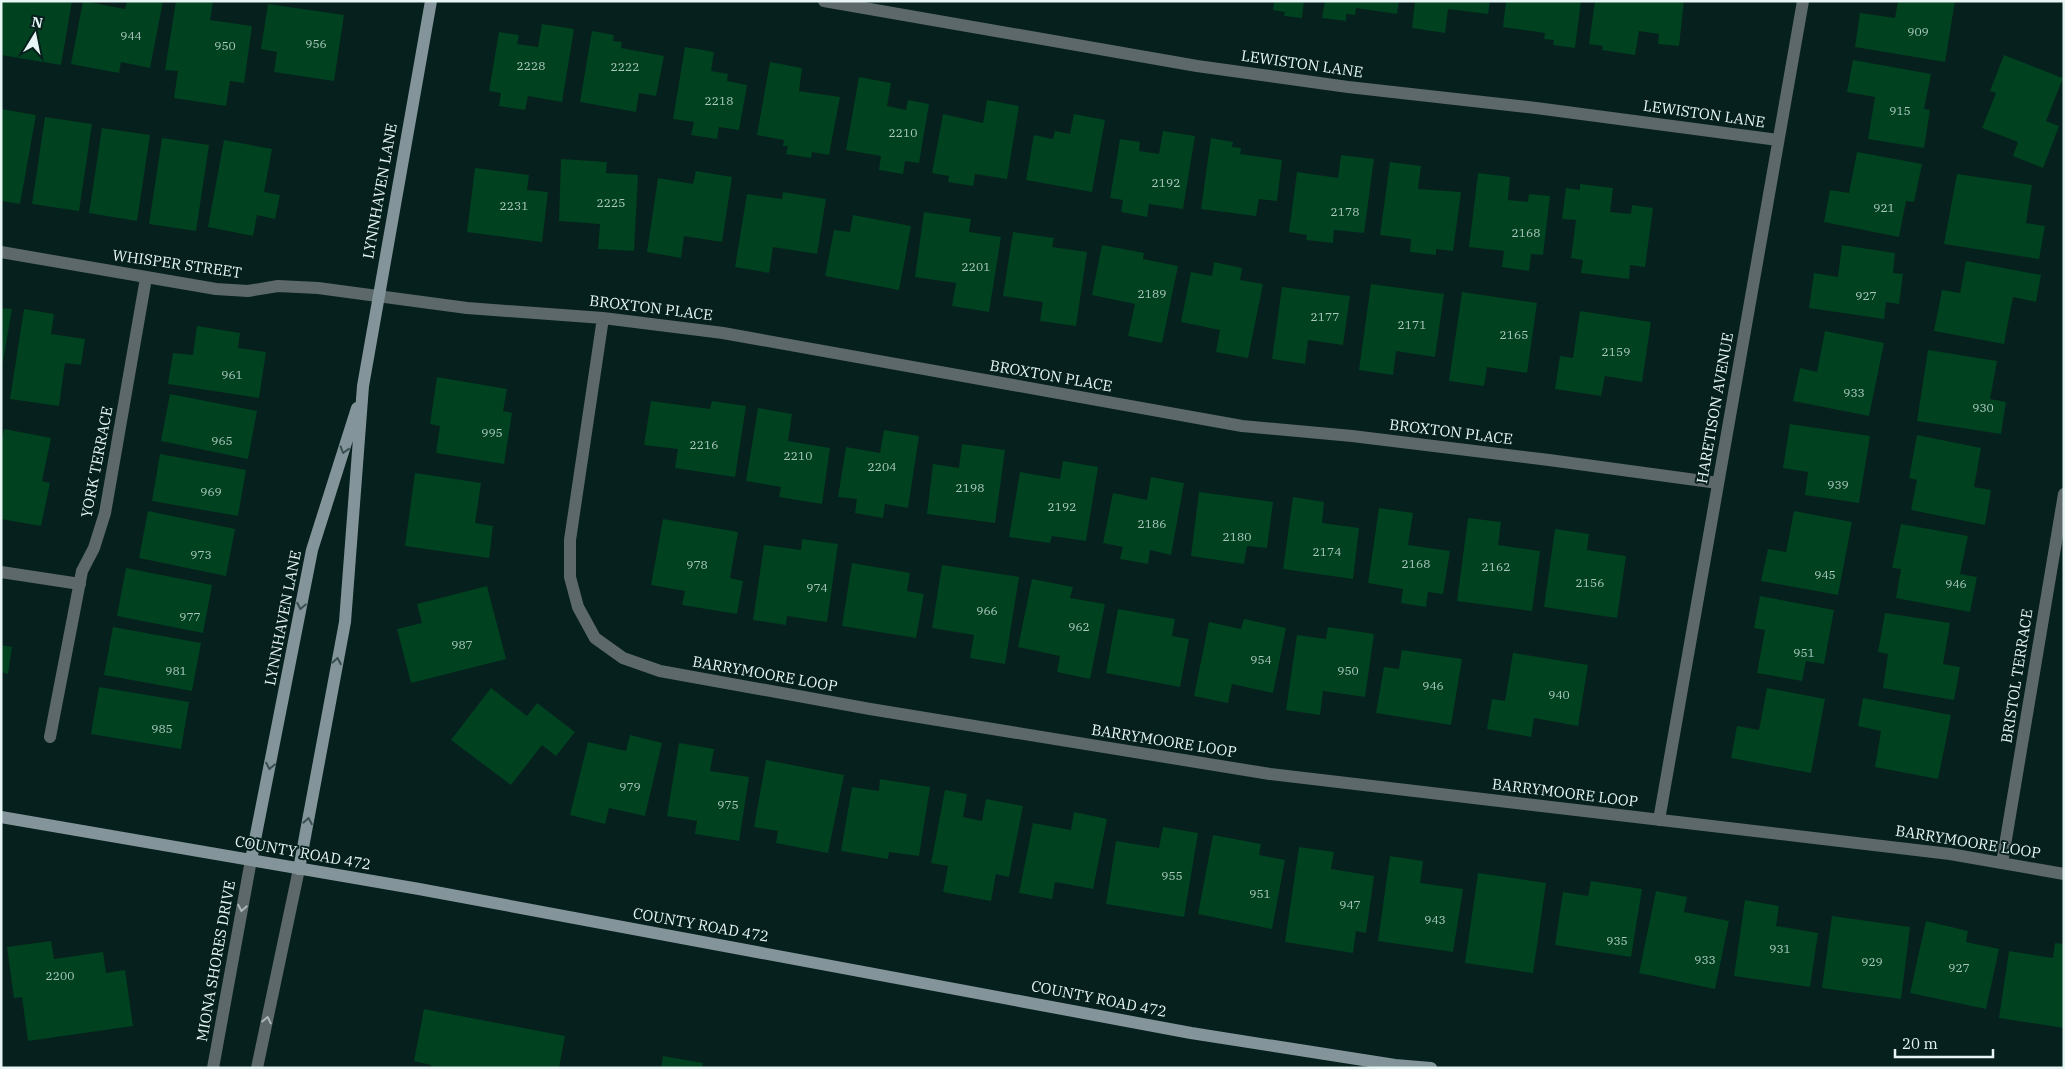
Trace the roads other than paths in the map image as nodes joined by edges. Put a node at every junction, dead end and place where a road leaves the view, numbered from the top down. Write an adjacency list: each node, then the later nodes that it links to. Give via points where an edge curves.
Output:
1 (430, 1): 7 (street, LYNNHAVEN LANE)
2 (824, 1): 4 (street, LEWISTON LANE, via 1197,66)
3 (1802, 1): 4 (street, HARETISON AVENUE)
4 (1778, 140): 10 (street, HARETISON AVENUE)
5 (1, 252): 6 (street, WHISPER STREET)
6 (146, 278): 7 (street, WHISPER STREET, via 216,289 318,288); 13 (street, YORK TERRACE, via 105,513)
7 (378, 298): 8 (street, BROXTON PLACE); 9 (street, LYNNHAVEN LANE)
8 (603, 318): 10 (street, BROXTON PLACE, via 723,333 1242,426 1362,437); 16 (street, BARRYMOORE LOOP, via 570,540 570,577 578,607 595,638 623,658 660,671 1138,754 1270,774)
9 (363, 386): 17 (street, LYNNHAVEN LANE, one-way to 17, via 312,550); 19 (street, LYNNHAVEN LANE, one-way to 9, via 345,622)
10 (1718, 483): 16 (street, HARETISON AVENUE)
11 (2064, 494): 18 (street, BRISTOL TERRACE)
12 (1, 572): 13 (street)
13 (80, 584): 14 (street, YORK TERRACE)
14 (50, 737)
15 (1, 817): 17 (street, COUNTY ROAD 472)
16 (1659, 820): 18 (street, BARRYMOORE LOOP)
17 (251, 860): 19 (street, COUNTY ROAD 472); 22 (street, MIONA SHORES DRIVE, one-way to 22)
18 (2002, 863): 20 (street, BARRYMOORE LOOP)
19 (299, 869): 21 (street, COUNTY ROAD 472, via 1192,1033); 23 (street, one-way to 19)
20 (2064, 874)
21 (1399, 1067): 24 (street, COUNTY ROAD 472)
22 (213, 1068)
23 (257, 1068)
24 (1431, 1068)

